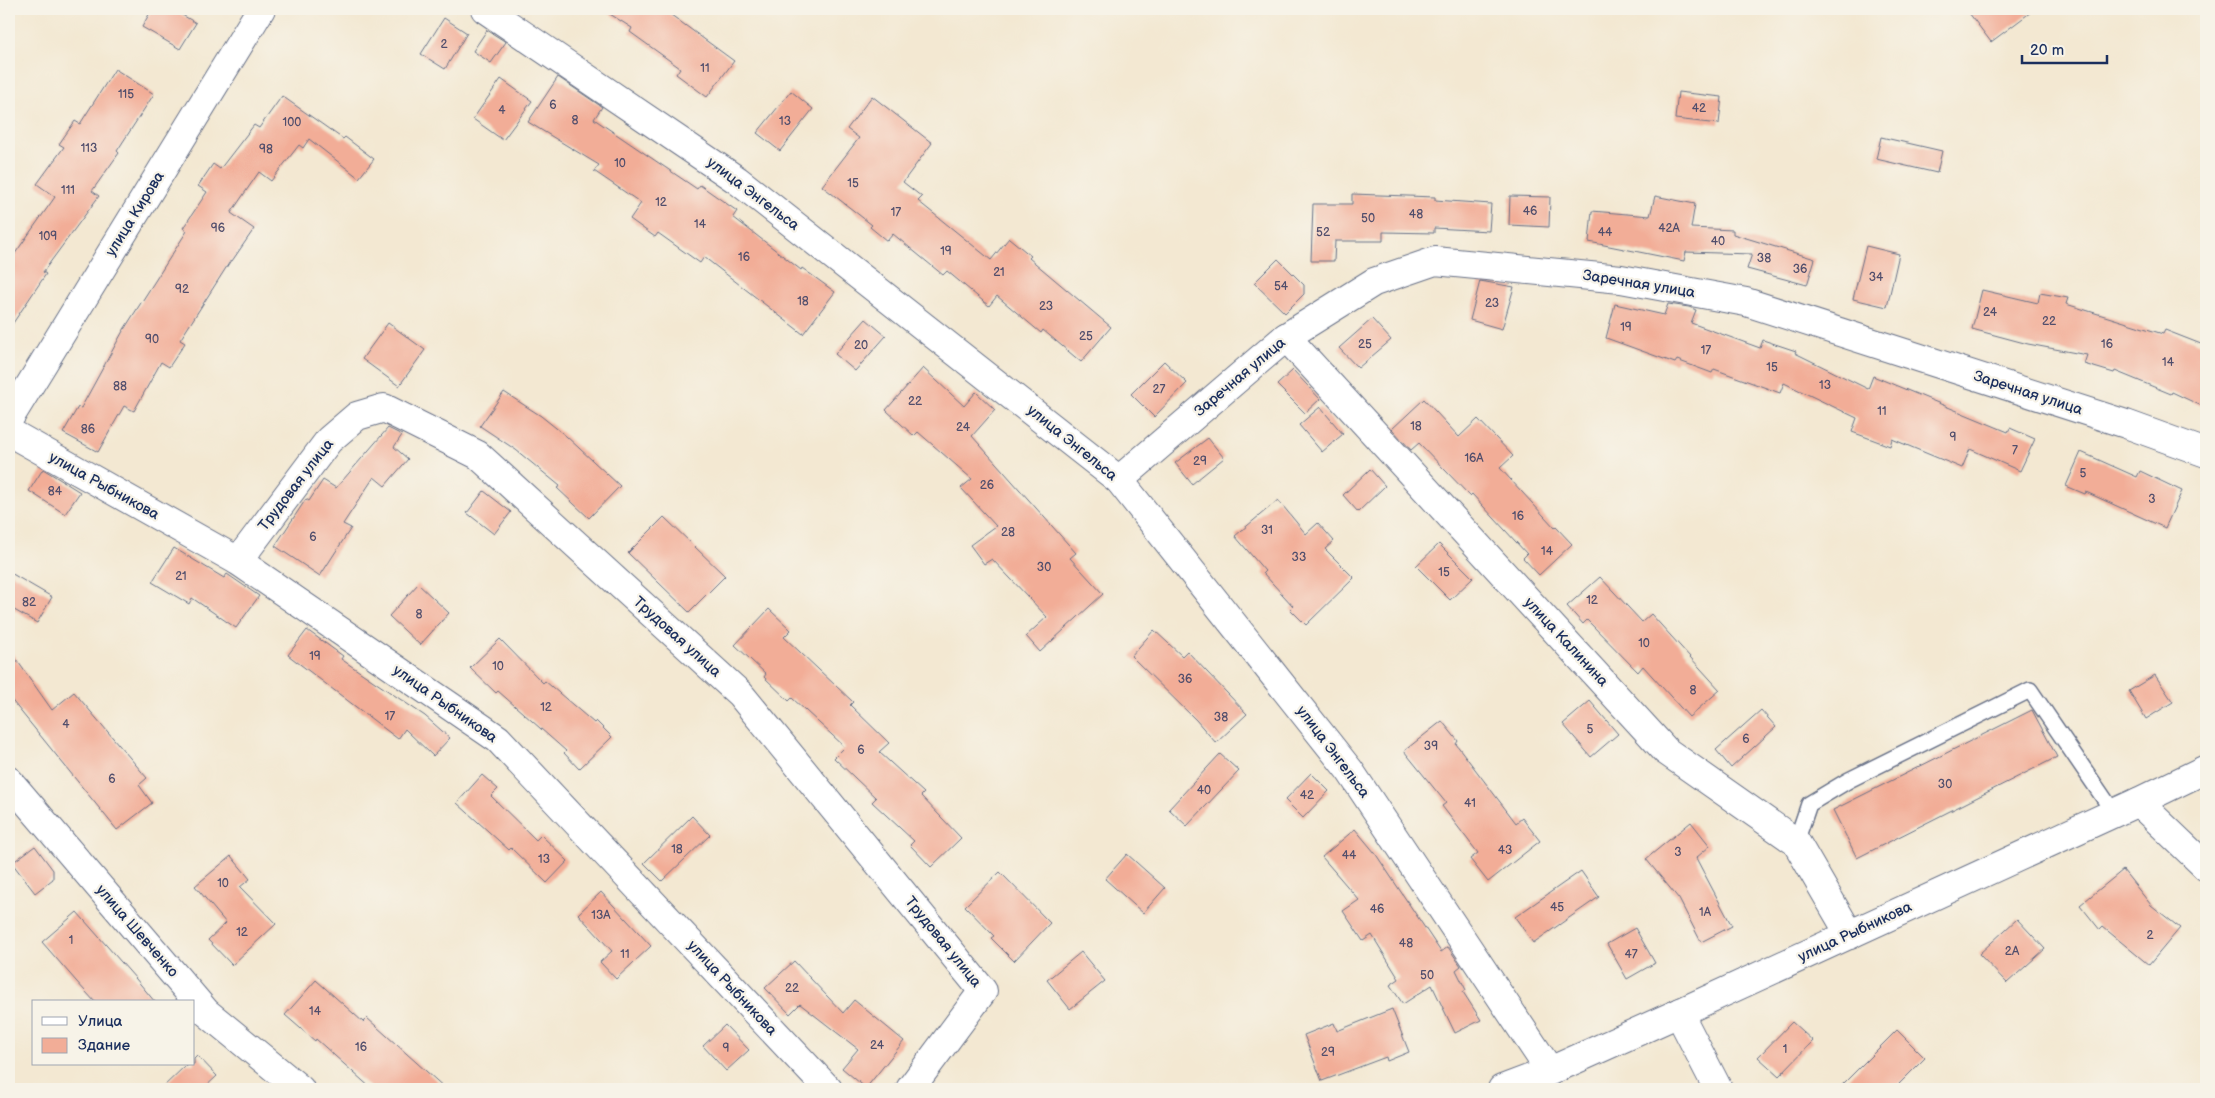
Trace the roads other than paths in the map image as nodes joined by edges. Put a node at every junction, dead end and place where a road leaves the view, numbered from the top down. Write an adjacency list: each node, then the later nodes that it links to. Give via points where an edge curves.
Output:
1 (261, 9): 4 (street, улица Кирова)
2 (485, 9): 7 (street, улица Энгельса, via 737,180)
3 (1286, 337): 6 (street, Заречная улица, via 1374,282 1435,261 1621,279 1746,302 2126,424); 7 (street, Заречная улица); 12 (street, улица Калинина, via 1666,751)
4 (9, 419)
5 (9, 432): 8 (street, улица Рыбникова)
6 (2206, 453)
7 (1119, 480): 16 (street, улица Энгельса, via 1350,771)
8 (238, 561): 18 (street, улица Рыбникова, via 498,739); 19 (street, Трудовая улица, via 329,440 357,416 384,408 478,455 740,694 983,991)
9 (2206, 768): 11 (street, улица Рыбникова)
10 (9, 781): 17 (street, улица Шевченко, via 206,1012)
11 (2126, 807): 12 (lane, via 2030,690 1848,780 1809,804); 13 (street); 14 (street, улица Рыбникова)
12 (1796, 842): 14 (street, улица Калинина)
13 (2206, 867)
14 (1850, 935): 15 (street, улица Рыбникова)
15 (1681, 1012): 16 (street, улица Рыбникова); 21 (street)
16 (1550, 1071): 20 (street, улица Рыбникова)
17 (300, 1089)
18 (828, 1089)
19 (910, 1089)
20 (1502, 1089)
21 (1718, 1089)

